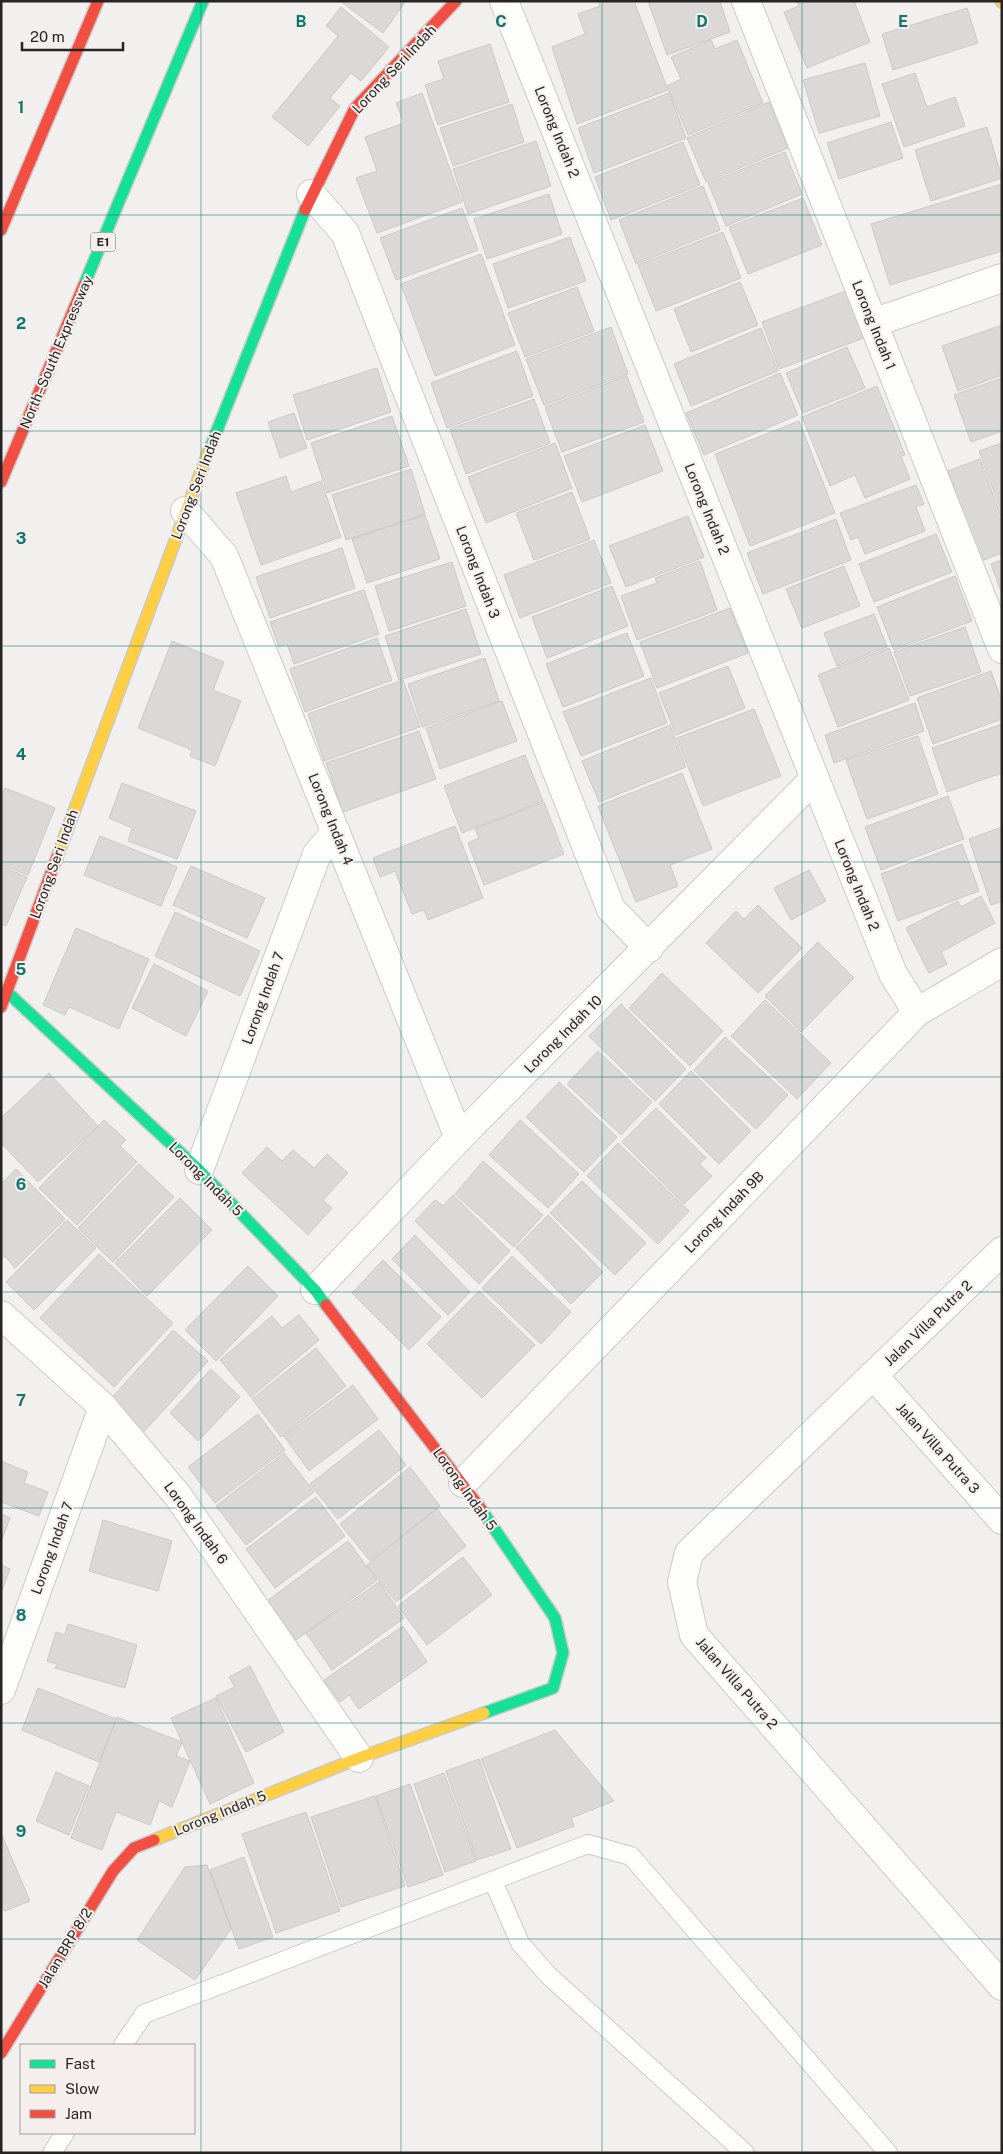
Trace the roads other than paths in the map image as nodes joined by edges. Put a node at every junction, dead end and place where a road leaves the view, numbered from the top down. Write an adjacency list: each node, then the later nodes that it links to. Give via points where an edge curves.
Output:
1 (98, 1): 7 (main road)
2 (204, 1): 10 (main road, North–South Expressway / E1)
3 (456, 1): 6 (main road, Lorong Seri Indah, via 354,108)
4 (504, 1): 13 (street, Lorong Indah 2)
5 (746, 1): 9 (street, Lorong Indah 1)
6 (311, 194): 11 (main road, Lorong Seri Indah); 15 (street, Lorong Indah 3, via 345,233 611,909)
7 (1, 230)
8 (1002, 278): 9 (street)
9 (873, 322): 12 (street, Lorong Indah 1)
10 (1, 482)
11 (185, 511): 14 (street, Lorong Indah 4, via 224,556); 17 (main road, Lorong Seri Indah)
12 (1002, 649)
13 (814, 779): 15 (street, Lorong Indah 10); 19 (street, Lorong Indah 2, via 893,974)
14 (336, 832): 20 (street, Lorong Indah 4); 21 (street, Lorong Indah 7, via 316,854)
15 (649, 948): 20 (street, Lorong Indah 10)
16 (1002, 962): 19 (street, Lorong Indah 9B)
17 (7, 992): 18 (main road, Lorong Seri Indah); 21 (main road, Lorong Indah 5)
18 (1, 1007)
19 (916, 1012): 27 (street, Lorong Indah 9B)
20 (459, 1138): 23 (street, Lorong Indah 10)
21 (199, 1170): 23 (main road, Lorong Indah 5)
22 (1002, 1251): 25 (street, Jalan Villa Putra 2)
23 (315, 1290): 27 (main road, Lorong Indah 5)
24 (1, 1315): 26 (street, Lorong Indah 6)
25 (874, 1375): 28 (street, Jalan Villa Putra 3); 33 (street, Jalan Villa Putra 2, via 689,1554 682,1582 694,1635)
26 (102, 1407): 29 (street, Lorong Indah 7); 30 (street, Lorong Indah 6, via 178,1496)
27 (464, 1483): 30 (main road, Lorong Indah 5, via 555,1618 564,1653 553,1688)
28 (1002, 1520)
29 (1, 1690)
30 (359, 1758): 31 (main road, Lorong Indah 5)
31 (134, 1848): 35 (main road, Jalan BRP 8/2, via 113,1871)
32 (493, 1881): 34 (lane, via 144,2014); 38 (lane, via 520,1943 548,1975); 39 (lane, via 588,1844 631,1856)
33 (1002, 1986)
34 (124, 2044)
35 (1, 2053)
36 (65, 2134): 37 (lane)
37 (52, 2153)
38 (745, 2153)
39 (888, 2153)

